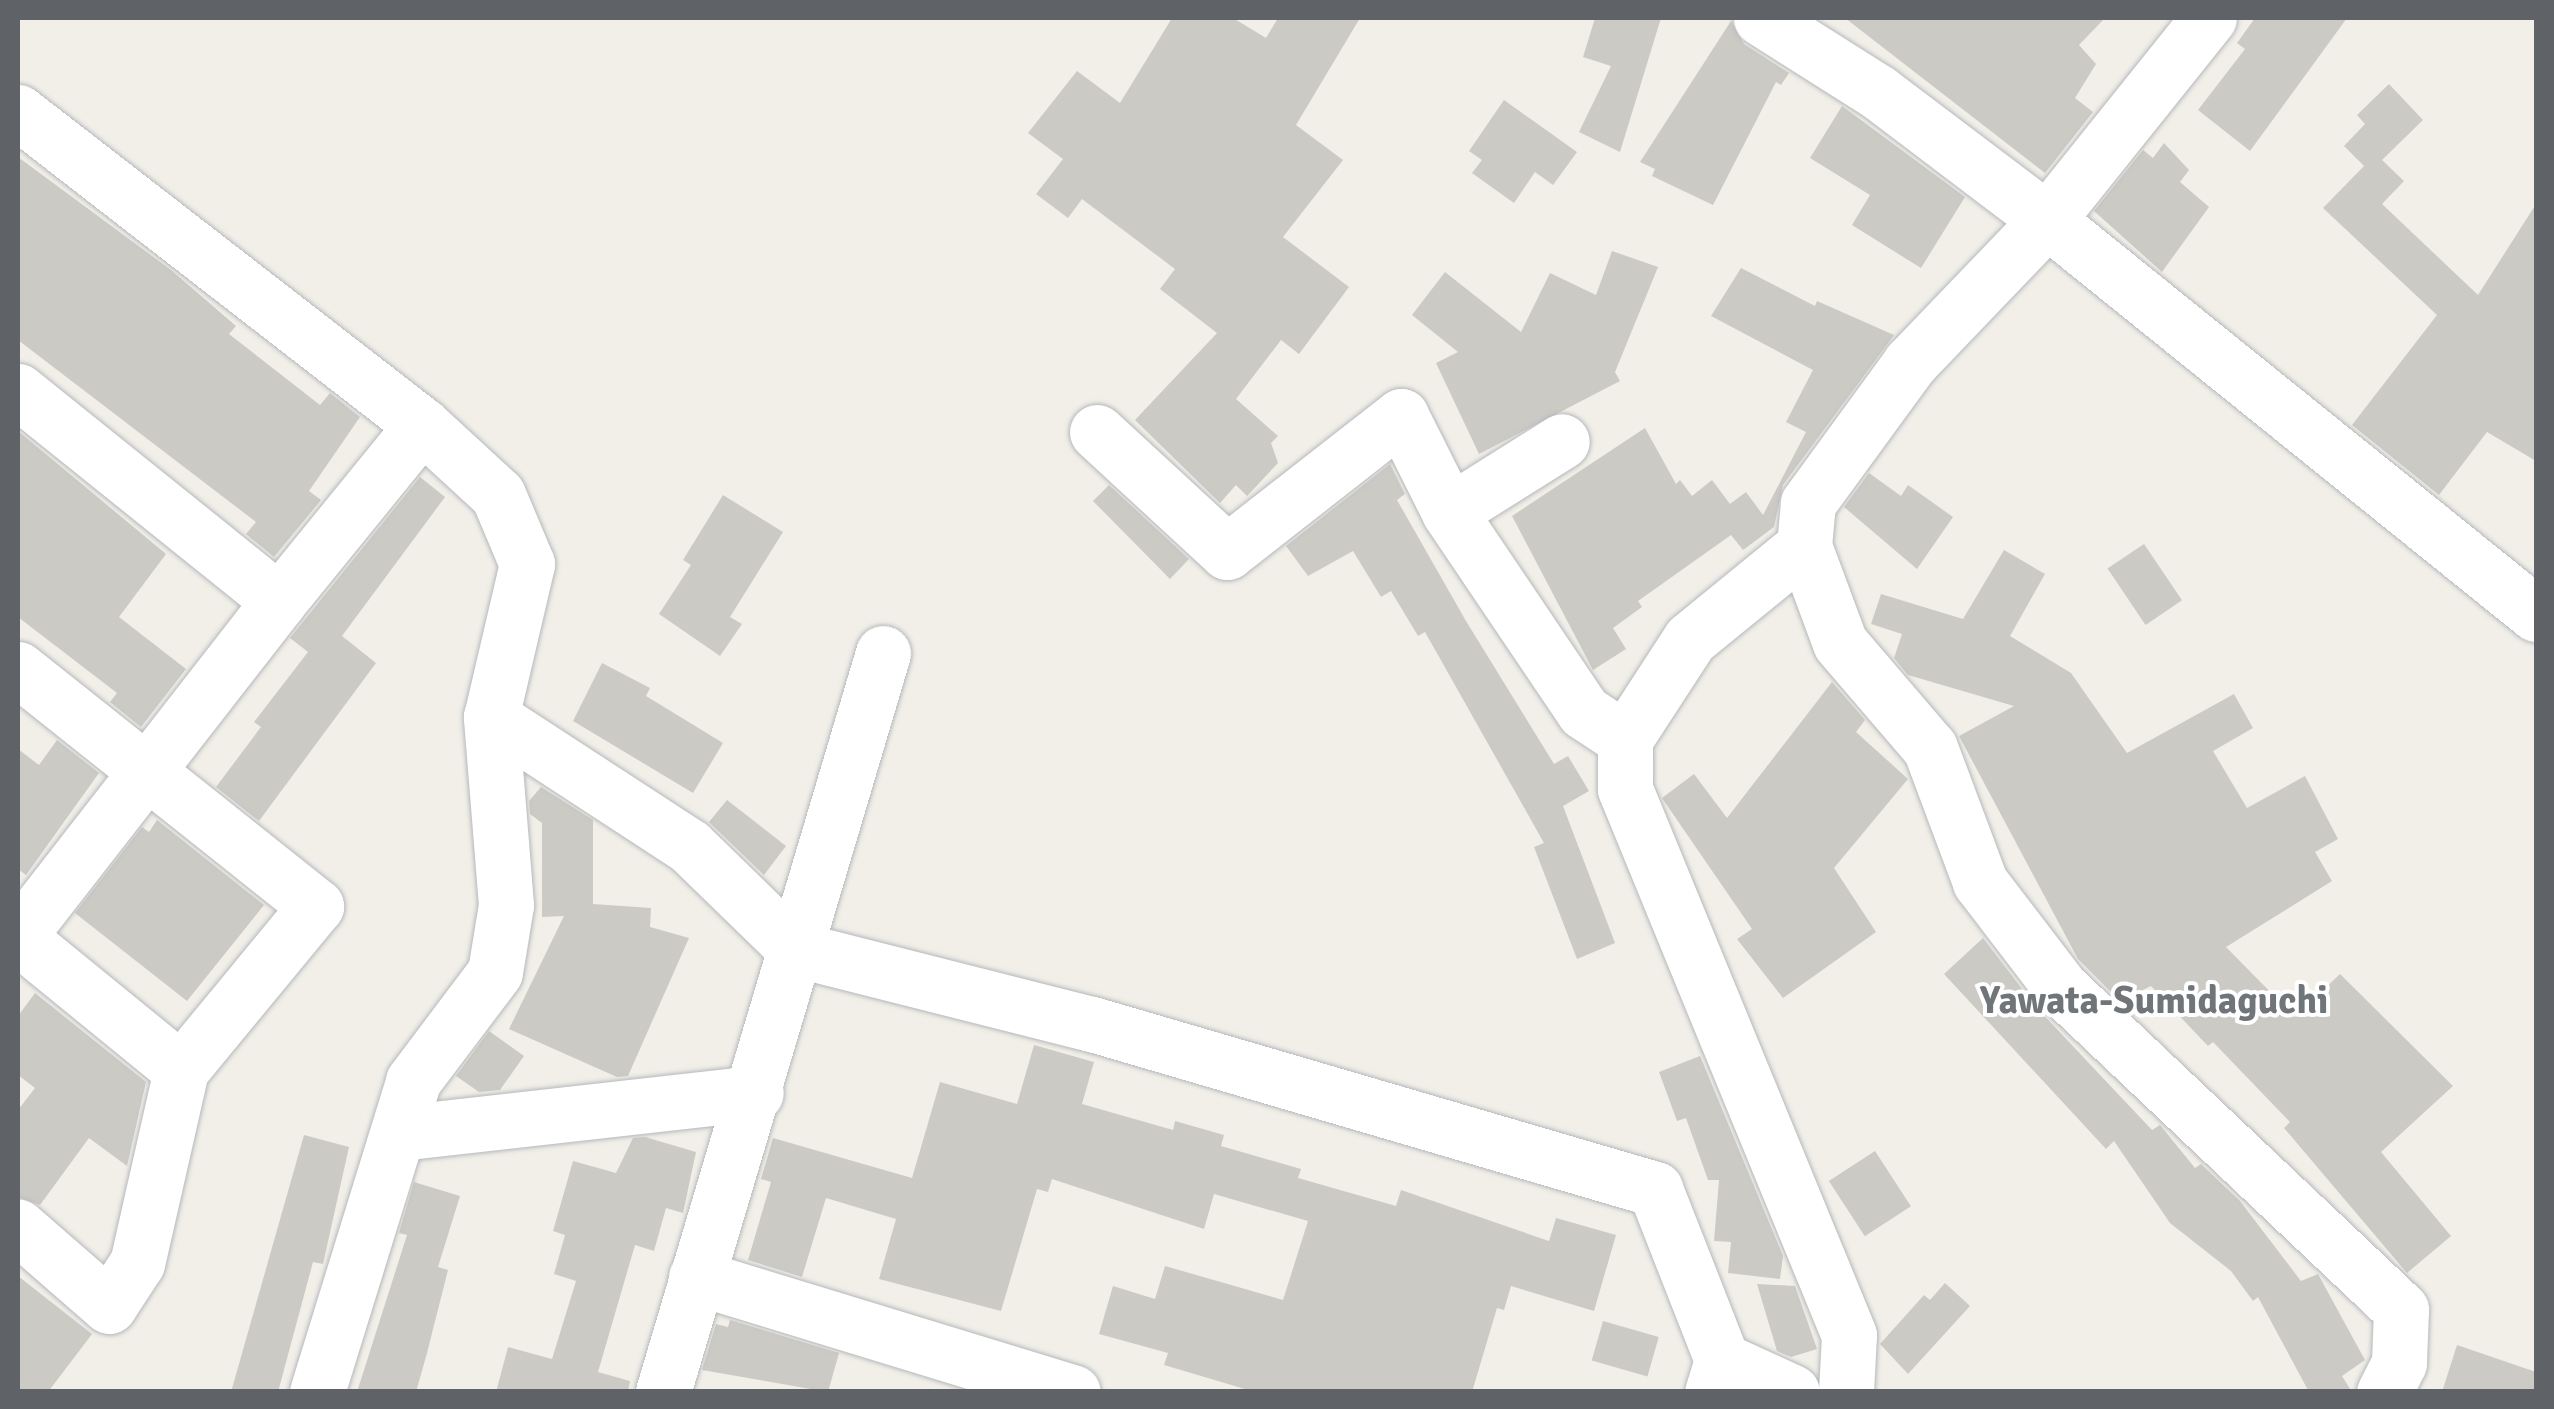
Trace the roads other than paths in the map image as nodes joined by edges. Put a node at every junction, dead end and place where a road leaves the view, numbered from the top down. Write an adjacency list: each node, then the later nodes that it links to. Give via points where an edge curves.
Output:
1 (1762, 18): 4 (street, via 1878,92)
2 (2208, 18): 4 (street)
3 (18, 112): 6 (street)
4 (2047, 220): 10 (street, via 1910,364 1808,503); 12 (street)
5 (18, 391): 11 (street)
6 (422, 425): 11 (street); 15 (street, via 498,495 527,564)
7 (1098, 432): 9 (street, via 1227,552 1401,416)
8 (1562, 441): 9 (street)
9 (1449, 512): 16 (street, via 1584,712)
10 (1804, 546): 16 (street, via 1690,639); 32 (street, via 1840,644 1930,748 1980,882 2061,988 2401,1310 2399,1363)
11 (280, 601): 17 (street)
12 (2536, 614)
13 (882, 653): 19 (street)
14 (18, 669): 17 (street)
15 (491, 717): 19 (street, via 689,846); 22 (street, via 506,905 495,972 414,1080)
16 (1625, 739): 31 (street, via 1625,789 1849,1335)
17 (146, 769): 18 (street); 20 (street, via 316,906)
18 (18, 936): 20 (street)
19 (795, 949): 21 (street); 25 (street, via 1092,1024 1654,1189)
20 (181, 1070): 23 (street, via 137,1263 109,1306)
21 (756, 1093): 22 (street); 24 (street)
22 (398, 1133): 27 (street)
23 (18, 1228)
24 (696, 1278): 26 (street); 28 (street)
25 (1717, 1376): 30 (street)
26 (1010, 1382): 29 (street)
27 (317, 1392)
28 (663, 1392)
29 (1072, 1392)
30 (1792, 1392)
31 (1846, 1392)
32 (2384, 1392)

